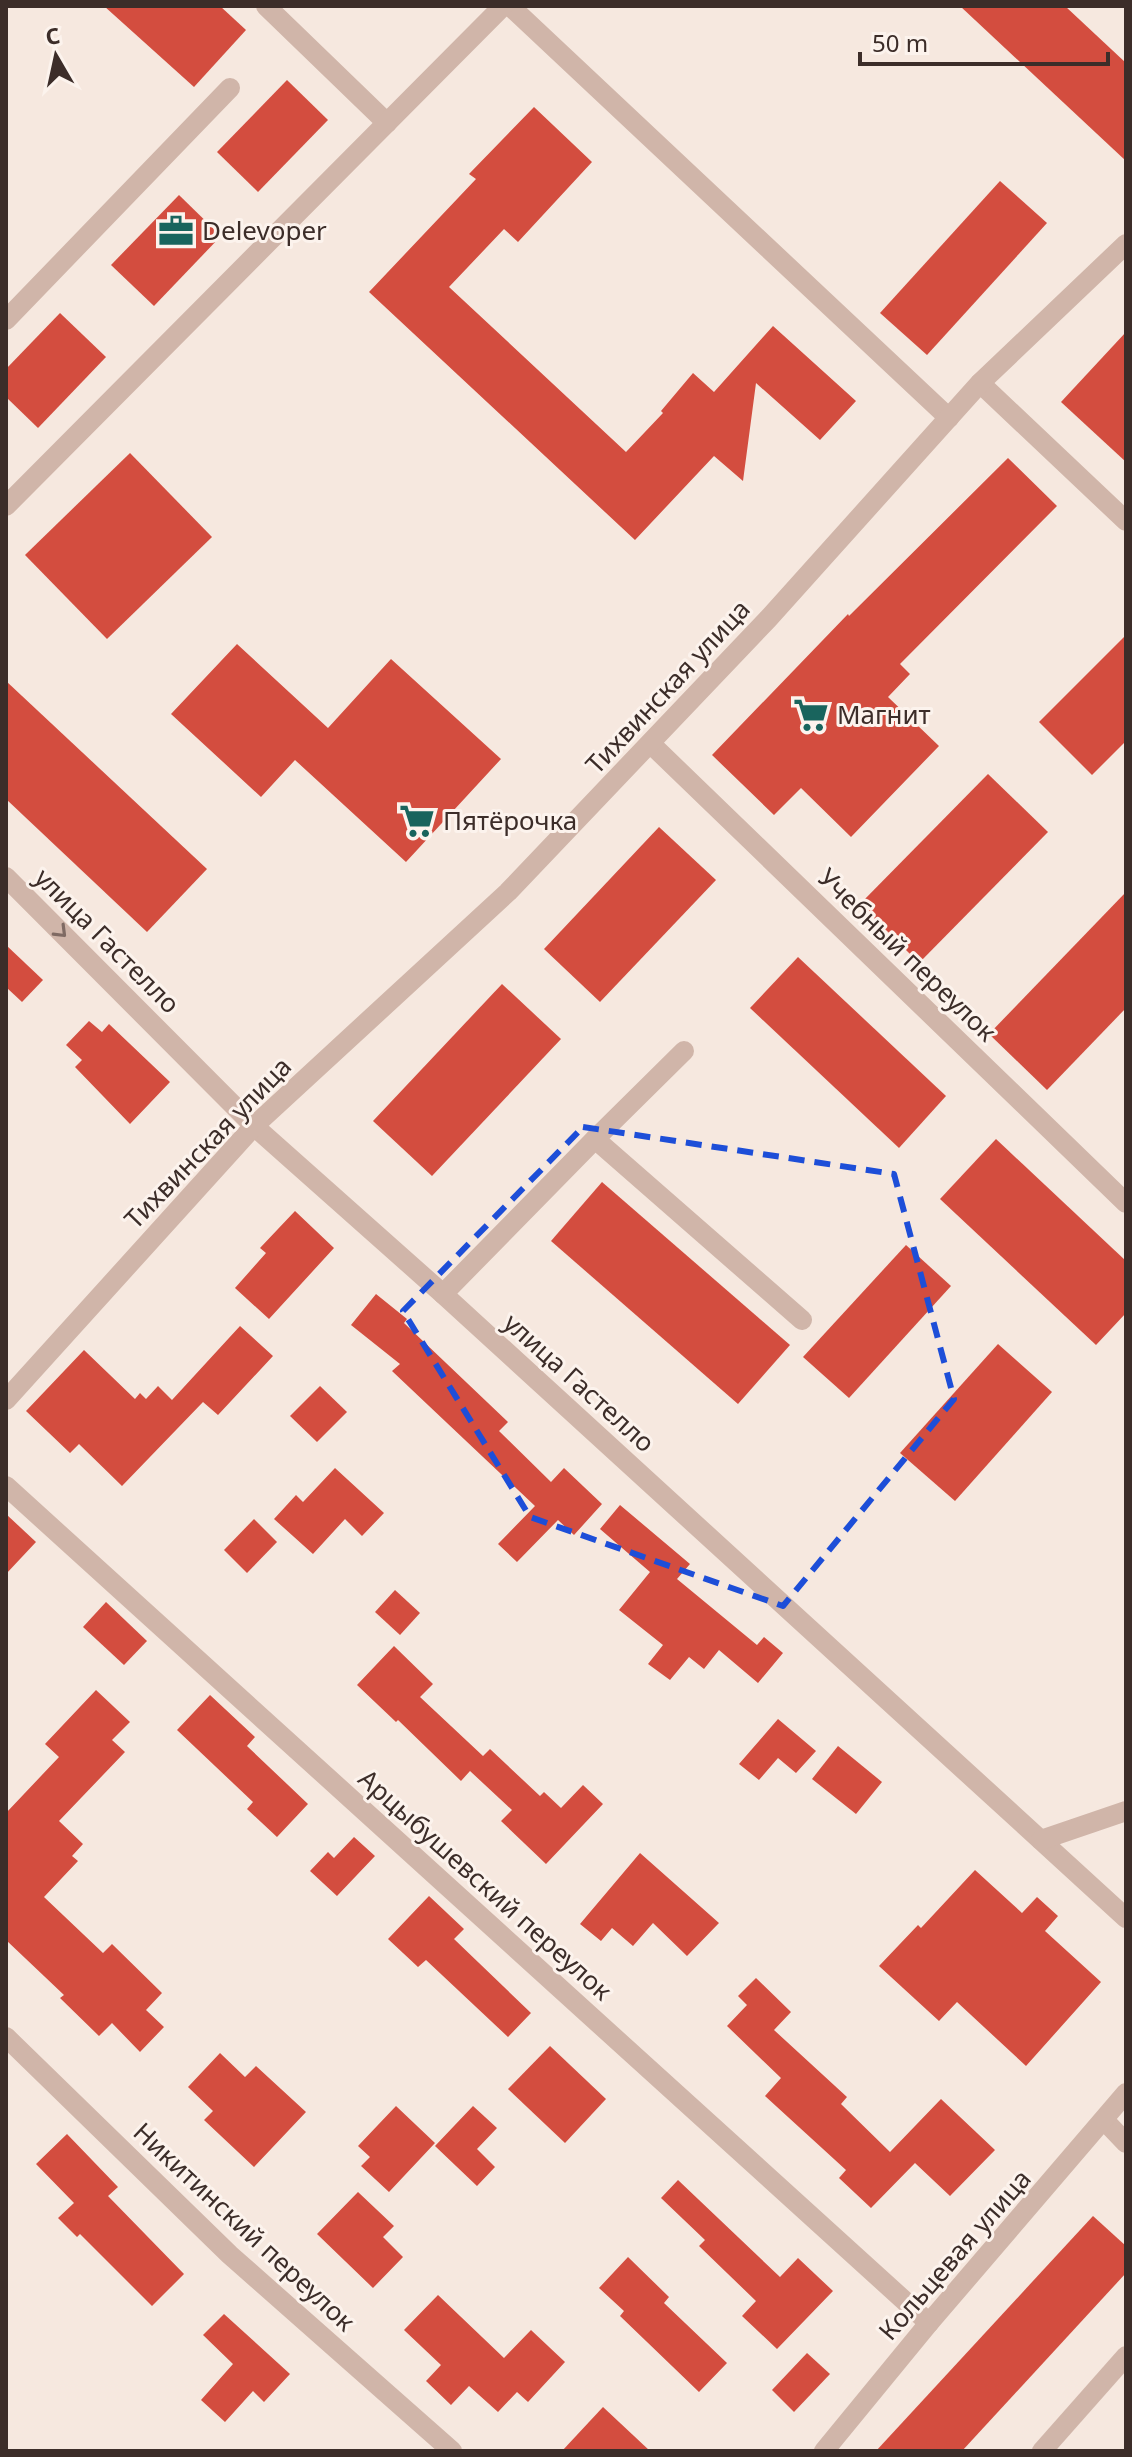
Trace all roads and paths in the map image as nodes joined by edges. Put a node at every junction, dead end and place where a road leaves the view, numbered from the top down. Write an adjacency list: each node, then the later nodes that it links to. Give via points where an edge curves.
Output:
1 (266, 6): 5 (street)
2 (503, 6): 5 (street)
3 (510, 6): 9 (street)
4 (230, 88): 7 (street)
5 (387, 123): 10 (street)
6 (1126, 244): 8 (street, Тихвинская улица)
7 (6, 320)
8 (980, 383): 9 (street, Тихвинская улица); 11 (street)
9 (949, 418): 12 (street, Тихвинская улица)
10 (6, 506)
11 (1126, 521)
12 (651, 744): 15 (street, Тихвинская улица, via 508,892); 17 (street, Учебный переулок)
13 (6, 877): 15 (street, улица Гастелло, one-way to 15)
14 (684, 1051): 16 (street)
15 (254, 1126): 18 (street, улица Гастелло); 20 (street, Тихвинская улица)
16 (595, 1139): 18 (street); 19 (street)
17 (1126, 1203)
18 (443, 1294): 23 (street, улица Гастелло)
19 (802, 1320)
20 (6, 1400)
21 (6, 1486): 29 (street, Арцыбушевский переулок)
22 (1126, 1811): 23 (street)
23 (1041, 1840): 24 (street, улица Гастелло)
24 (1126, 1918)
25 (6, 2037): 31 (street, Никитинский переулок, via 230,2255)
26 (1126, 2093): 27 (street, Кольцевая улица)
27 (1104, 2120): 28 (street); 29 (street, Кольцевая улица)
28 (1126, 2143)
29 (929, 2323): 32 (street, Кольцевая улица)
30 (1126, 2356): 33 (street)
31 (452, 2451)
32 (824, 2451)
33 (1042, 2451)

